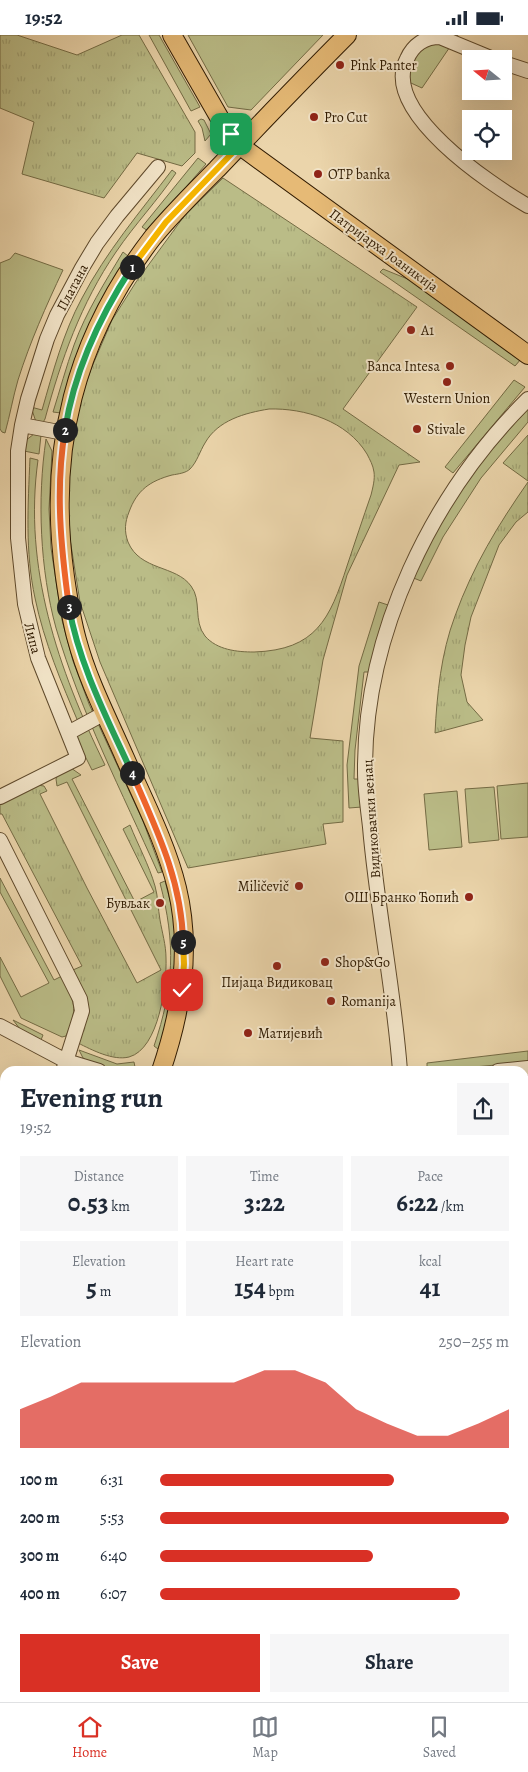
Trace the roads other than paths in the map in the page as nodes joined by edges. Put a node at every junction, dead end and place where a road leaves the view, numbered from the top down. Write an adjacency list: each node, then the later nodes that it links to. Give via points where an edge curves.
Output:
1 (172, 35): 6 (main road, Патријарха Јоаникија, via 223,124)
2 (347, 35): 6 (main road)
3 (471, 50): 8 (street, via 440,37 424,40 413,49 404,65 403,90 409,103 454,153)
4 (512, 66): 5 (street)
5 (528, 71)
6 (240, 145): 9 (main road, Патријарха Јоаникија); 12 (main road, via 166,222 112,298 84,363)
7 (158, 167): 11 (street, Платана, via 112,223 70,289 47,339)
8 (528, 206)
9 (528, 355)
10 (528, 399): 20 (street, Видиковачки венац, via 457,483 408,573 380,656 369,710 365,771 368,809)
11 (22, 425): 12 (street); 14 (street, Липа, via 18,451 18,521 24,604 41,665)
12 (64, 433): 13 (main road, via 60,462 60,529 70,610 87,672)
13 (105, 713): 14 (street); 19 (main road, via 163,844 179,900 184,964 174,1028)
14 (68, 733): 15 (street, Липа, via 78,758)
15 (0, 797)
16 (0, 840): 18 (street, via 80,999 82,1011)
17 (0, 1026): 18 (street)
18 (64, 1066)
19 (163, 1066)
20 (399, 1066)

